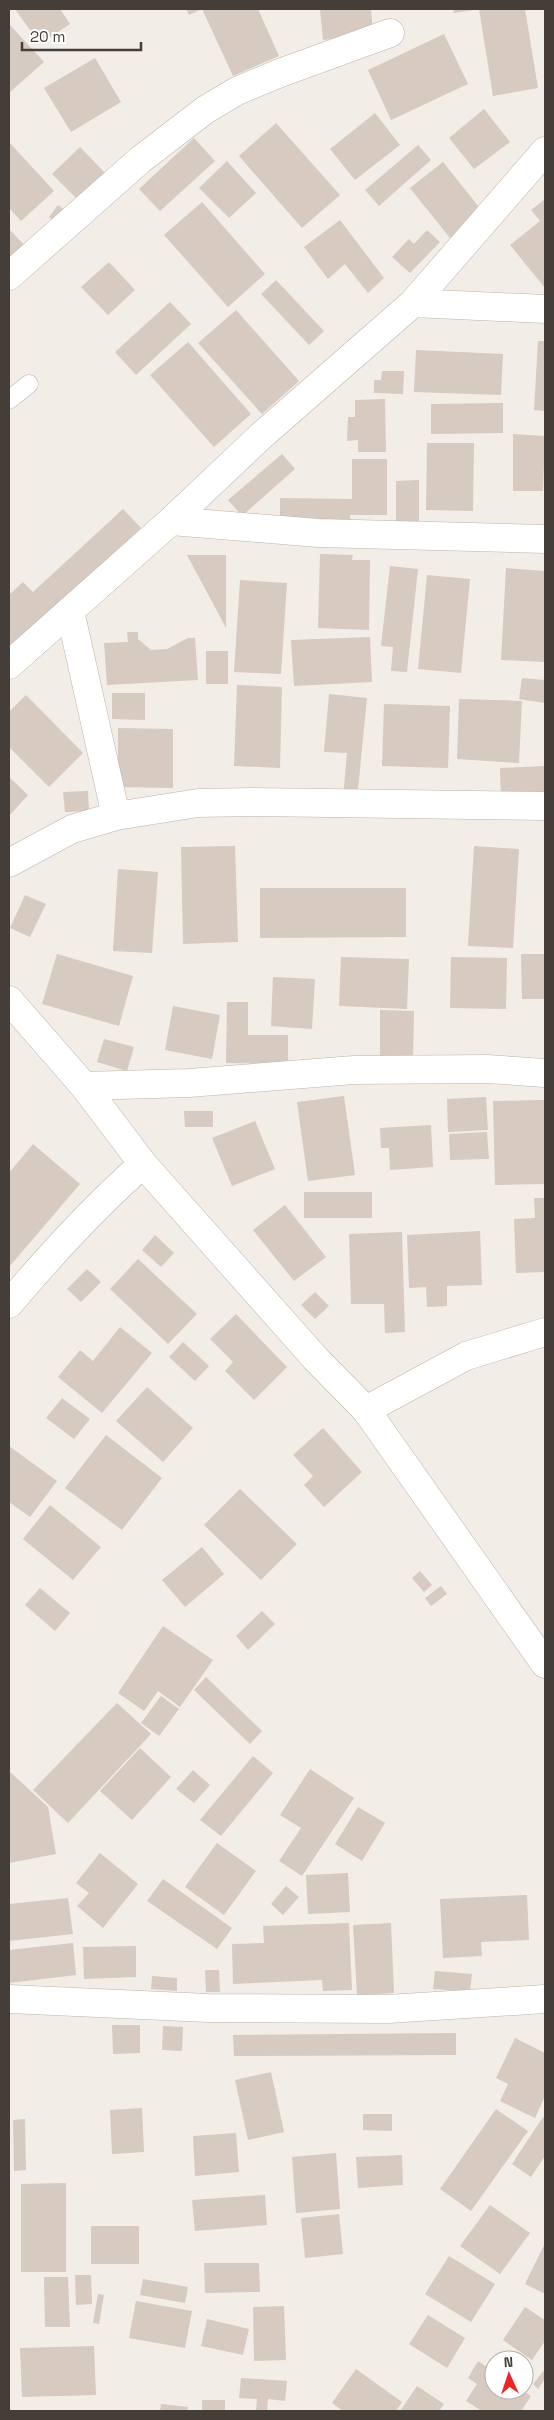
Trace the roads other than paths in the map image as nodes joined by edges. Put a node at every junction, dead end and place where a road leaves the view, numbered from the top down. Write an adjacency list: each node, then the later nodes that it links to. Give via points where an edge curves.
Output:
1 (390, 33): 3 (street, via 280,73 237,91 205,110 140,160)
2 (545, 151): 4 (street)
3 (9, 276)
4 (413, 303): 5 (street); 8 (street, via 261,436)
5 (545, 309)
6 (29, 384): 7 (lane)
7 (9, 400)
8 (171, 521): 9 (street, via 318,533); 10 (street)
9 (545, 539)
10 (70, 611): 11 (street); 13 (street)
11 (9, 665)
12 (545, 806): 13 (street, via 198,803)
13 (116, 816): 14 (street, via 72,829)
14 (9, 863)
15 (9, 1000): 17 (street)
16 (545, 1073): 17 (street, via 486,1069 354,1070 189,1083)
17 (84, 1086): 18 (street)
18 (143, 1164): 19 (street, via 63,1240); 21 (street, via 315,1358)
19 (9, 1304)
20 (545, 1332): 21 (street, via 466,1356)
21 (366, 1410): 22 (street)
22 (545, 1664)
23 (9, 1999): 24 (street, via 208,2008 348,2009)
24 (545, 1999)

